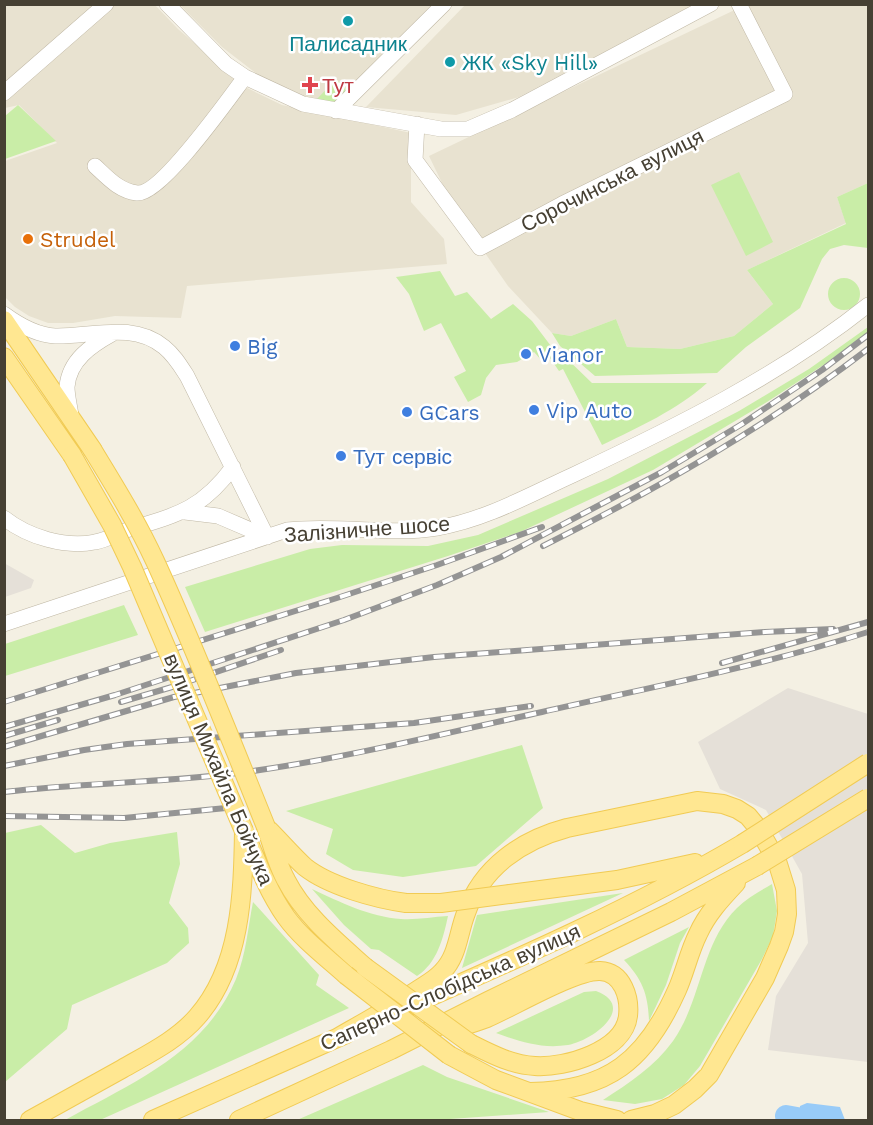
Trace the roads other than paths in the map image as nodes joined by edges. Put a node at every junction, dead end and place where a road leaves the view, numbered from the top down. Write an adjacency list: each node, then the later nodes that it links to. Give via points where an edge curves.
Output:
1 (106, 4): 7 (street)
2 (167, 4): 6 (street, via 219,58)
3 (444, 4): 8 (street)
4 (711, 4): 9 (street, via 512,110 468,129)
5 (739, 4): 9 (street, Сорочинська вулиця, via 785,94 480,248 415,160)
6 (245, 77): 8 (street, via 303,104); 10 (street, via 192,147 148,190 138,193 118,187)
7 (4, 93)
8 (336, 111): 9 (street)
9 (417, 124)
10 (95, 166)
11 (868, 306): 20 (street, Залізничне шосе, via 814,344 714,404 502,508 436,528 305,528)
12 (4, 314): 14 (street, via 17,324 53,336)
13 (4, 320): 16 (main road, вулиця Михайла Бойчука)
14 (115, 333): 16 (street, via 93,345 71,373 67,387); 17 (street, via 146,336 176,359)
15 (4, 357): 25 (main road, вулиця Михайла Бойчука, bridge, via 72,455 112,525)
16 (71, 416): 24 (main road, вулиця Михайла Бойчука, bridge, via 154,559)
17 (233, 467): 18 (street, via 214,490); 20 (street)
18 (185, 512): 19 (street, via 96,542 78,543 30,534); 20 (street, via 218,516)
19 (4, 518)
20 (267, 537): 21 (street, Залізничне шосе)
21 (4, 624)
22 (868, 763): 26 (main road, Саперно-Слобідська вулиця, bridge)
23 (868, 798): 27 (main road, bridge)
24 (266, 827): 26 (main road, bridge, via 306,867 325,878 375,899 406,903 441,903 617,880); 29 (main road, вулиця Михайла Бойчука, bridge, via 286,880 328,934 365,967 471,1044 498,1058 536,1067 589,1057 607,1047 628,1022 627,993 611,974 581,974 486,1018)
25 (244, 831): 31 (main road, вулиця Михайла Бойчука, bridge, via 287,918 346,975 449,1055 496,1080); 33 (main road, via 241,908 223,975 202,1011 181,1033 154,1051)
26 (720, 857): 28 (main road, Саперно-Слобідська вулиця, via 480,975)
27 (751, 870): 29 (main road, Саперно-Слобідська вулиця); 30 (main road, via 717,903 702,927 677,991 636,1056 616,1072)
28 (337, 1038): 34 (main road, Саперно-Слобідська вулиця); 37 (main road, via 444,971 453,956 466,913 488,873 530,841 567,828 697,801 723,804 748,816 777,861 788,900 784,932 765,978 709,1075 674,1105)
29 (391, 1050): 35 (main road, Саперно-Слобідська вулиця)
30 (585, 1086): 31 (main road); 32 (main road, via 573,1094 572,1101)
31 (530, 1092): 32 (main road, вулиця Михайла Бойчука)
32 (580, 1111): 36 (main road, вулиця Михайла Бойчука)
33 (30, 1120)
34 (153, 1120)
35 (239, 1120)
36 (617, 1120)
37 (631, 1120)

